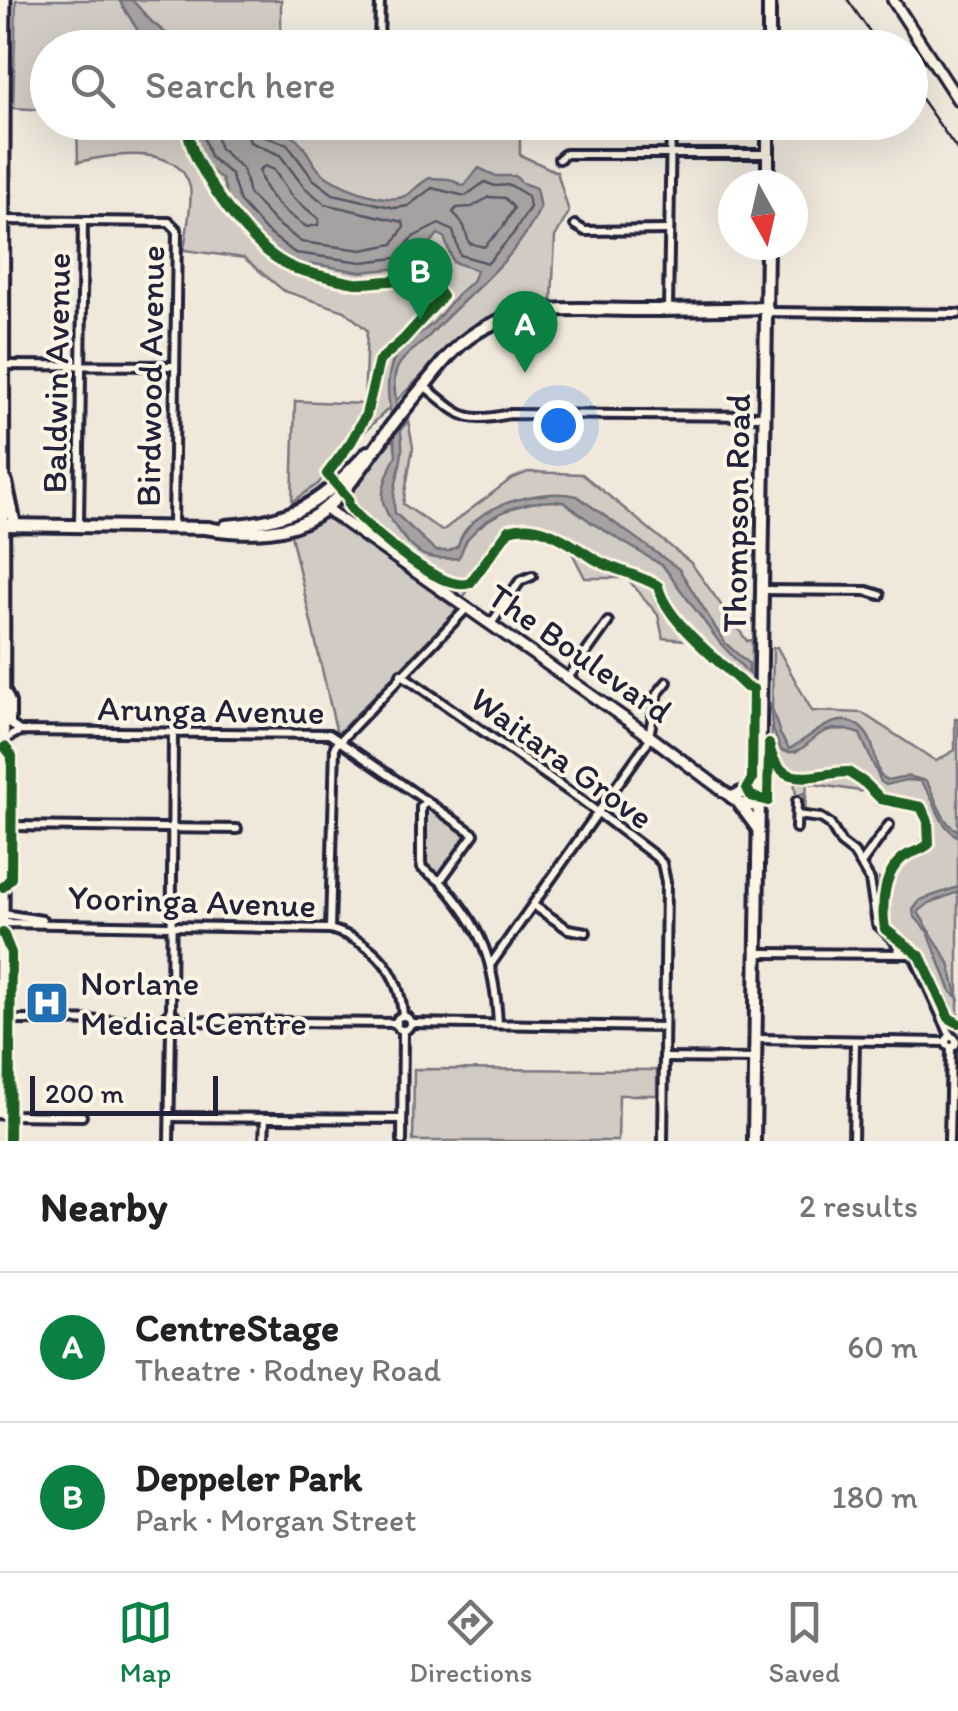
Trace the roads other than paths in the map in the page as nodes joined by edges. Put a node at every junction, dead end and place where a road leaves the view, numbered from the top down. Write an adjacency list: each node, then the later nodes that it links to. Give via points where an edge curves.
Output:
1 (4, 0): 10 (highway)
2 (380, 0): 5 (street)
3 (769, 0): 6 (main road)
4 (894, 0): 7 (street)
5 (379, 30)
6 (769, 30)
7 (913, 30)
8 (928, 53): 9 (street)
9 (958, 100)
10 (1, 116): 17 (highway)
11 (670, 140): 13 (street)
12 (768, 140): 14 (main road)
13 (670, 154): 14 (street); 15 (street); 20 (street)
14 (768, 154): 16 (main road)
15 (560, 159)
16 (768, 170)
17 (3, 220): 18 (street); 25 (highway)
18 (82, 221): 26 (street, Baldwin Avenue); 27 (street, Birdwood Avenue, via 175,226)
19 (575, 225): 20 (street, via 584,231)
20 (668, 230): 22 (street)
21 (767, 260): 23 (main road, Thompson Road)
22 (668, 310): 23 (main road); 28 (main road, via 550,310 506,318 464,340)
23 (767, 310): 24 (street); 29 (main road, Thompson Road)
24 (958, 314)
25 (2, 365): 26 (street); 30 (highway)
26 (81, 366): 27 (street); 33 (street, Baldwin Avenue)
27 (175, 366): 34 (street, Birdwood Avenue)
28 (424, 386): 29 (street, via 480,421 509,414); 31 (main road)
29 (765, 416): 36 (main road, Thompson Road)
30 (1, 458): 32 (highway)
31 (322, 505): 34 (main road, via 274,521); 38 (street, The Boulevard)
32 (6, 525): 33 (main road); 44 (highway)
33 (79, 526): 34 (main road)
34 (173, 527)
35 (532, 576): 40 (street, via 520,581)
36 (762, 590): 37 (street); 50 (main road, Thompson Road)
37 (880, 595)
38 (467, 608): 40 (street, The Boulevard); 41 (street, Arunga Avenue)
39 (608, 622): 42 (street)
40 (491, 624): 42 (street, The Boulevard)
41 (401, 674): 48 (street, Arunga Avenue); 55 (street, Waitara Grove)
42 (568, 678): 47 (street, The Boulevard)
43 (666, 682): 47 (street)
44 (5, 689): 45 (street, via 11,725); 49 (highway)
45 (20, 731): 46 (street, Arunga Avenue); 49 (street)
46 (173, 734): 48 (street, Arunga Avenue); 59 (street)
47 (650, 736): 52 (street, The Boulevard); 55 (street)
48 (339, 739): 51 (street); 69 (street, via 333,754)
49 (5, 743): 57 (street, via 12,756); 65 (highway)
50 (759, 784): 52 (main road); 54 (main road, Thompson Road)
51 (426, 800): 64 (street, via 422,868); 64 (street, via 475,834)
52 (736, 800): 54 (street, The Boulevard); 62 (main road)
53 (797, 801): 56 (street)
54 (759, 807): 62 (main road, Thompson Road)
55 (598, 812): 66 (street); 78 (street, Waitara Grove, via 662,863)
56 (797, 815): 60 (street); 63 (street, via 830,824)
57 (12, 826): 59 (street); 65 (street, via 11,878)
58 (889, 826): 63 (street)
59 (172, 828): 61 (street); 68 (street)
60 (796, 828)
61 (237, 829)
62 (758, 830): 72 (main road, Thompson Road)
63 (861, 864): 71 (street, via 878,924)
64 (440, 881): 73 (street, via 473,923)
65 (2, 891): 67 (highway)
66 (533, 905): 70 (street, via 568,929); 73 (street)
67 (2, 920): 68 (street, Yooringa Avenue); 74 (street, via 11,952); 84 (highway)
68 (172, 924): 69 (street, Yooringa Avenue); 75 (street)
69 (330, 929): 76 (street, Yooringa Avenue, via 379,956 398,983)
70 (586, 932)
71 (900, 952): 72 (street); 81 (street, via 915,958)
72 (757, 953): 79 (main road, Thompson Road)
73 (491, 964): 77 (street)
74 (11, 1020): 75 (street); 84 (street)
75 (173, 1021): 76 (street); 86 (street)
76 (401, 1023): 77 (street); 88 (street, Yooringa Avenue)
77 (498, 1024): 78 (street)
78 (664, 1027): 82 (street, Waitara Grove)
79 (755, 1040): 80 (street); 83 (main road, Thompson Road)
80 (855, 1041): 81 (street); 95 (street)
81 (949, 1042): 96 (street)
82 (664, 1058): 83 (street); 93 (street, Waitara Grove)
83 (755, 1059): 94 (main road, Thompson Road)
84 (5, 1113): 85 (street); 89 (street)
85 (82, 1116)
86 (170, 1116): 87 (street); 90 (street)
87 (264, 1118): 88 (street); 91 (street)
88 (402, 1119): 92 (street, Yooringa Avenue)
89 (9, 1141)
90 (169, 1141)
91 (264, 1141)
92 (402, 1141)
93 (662, 1141)
94 (754, 1141)
95 (853, 1141)
96 (950, 1141)

